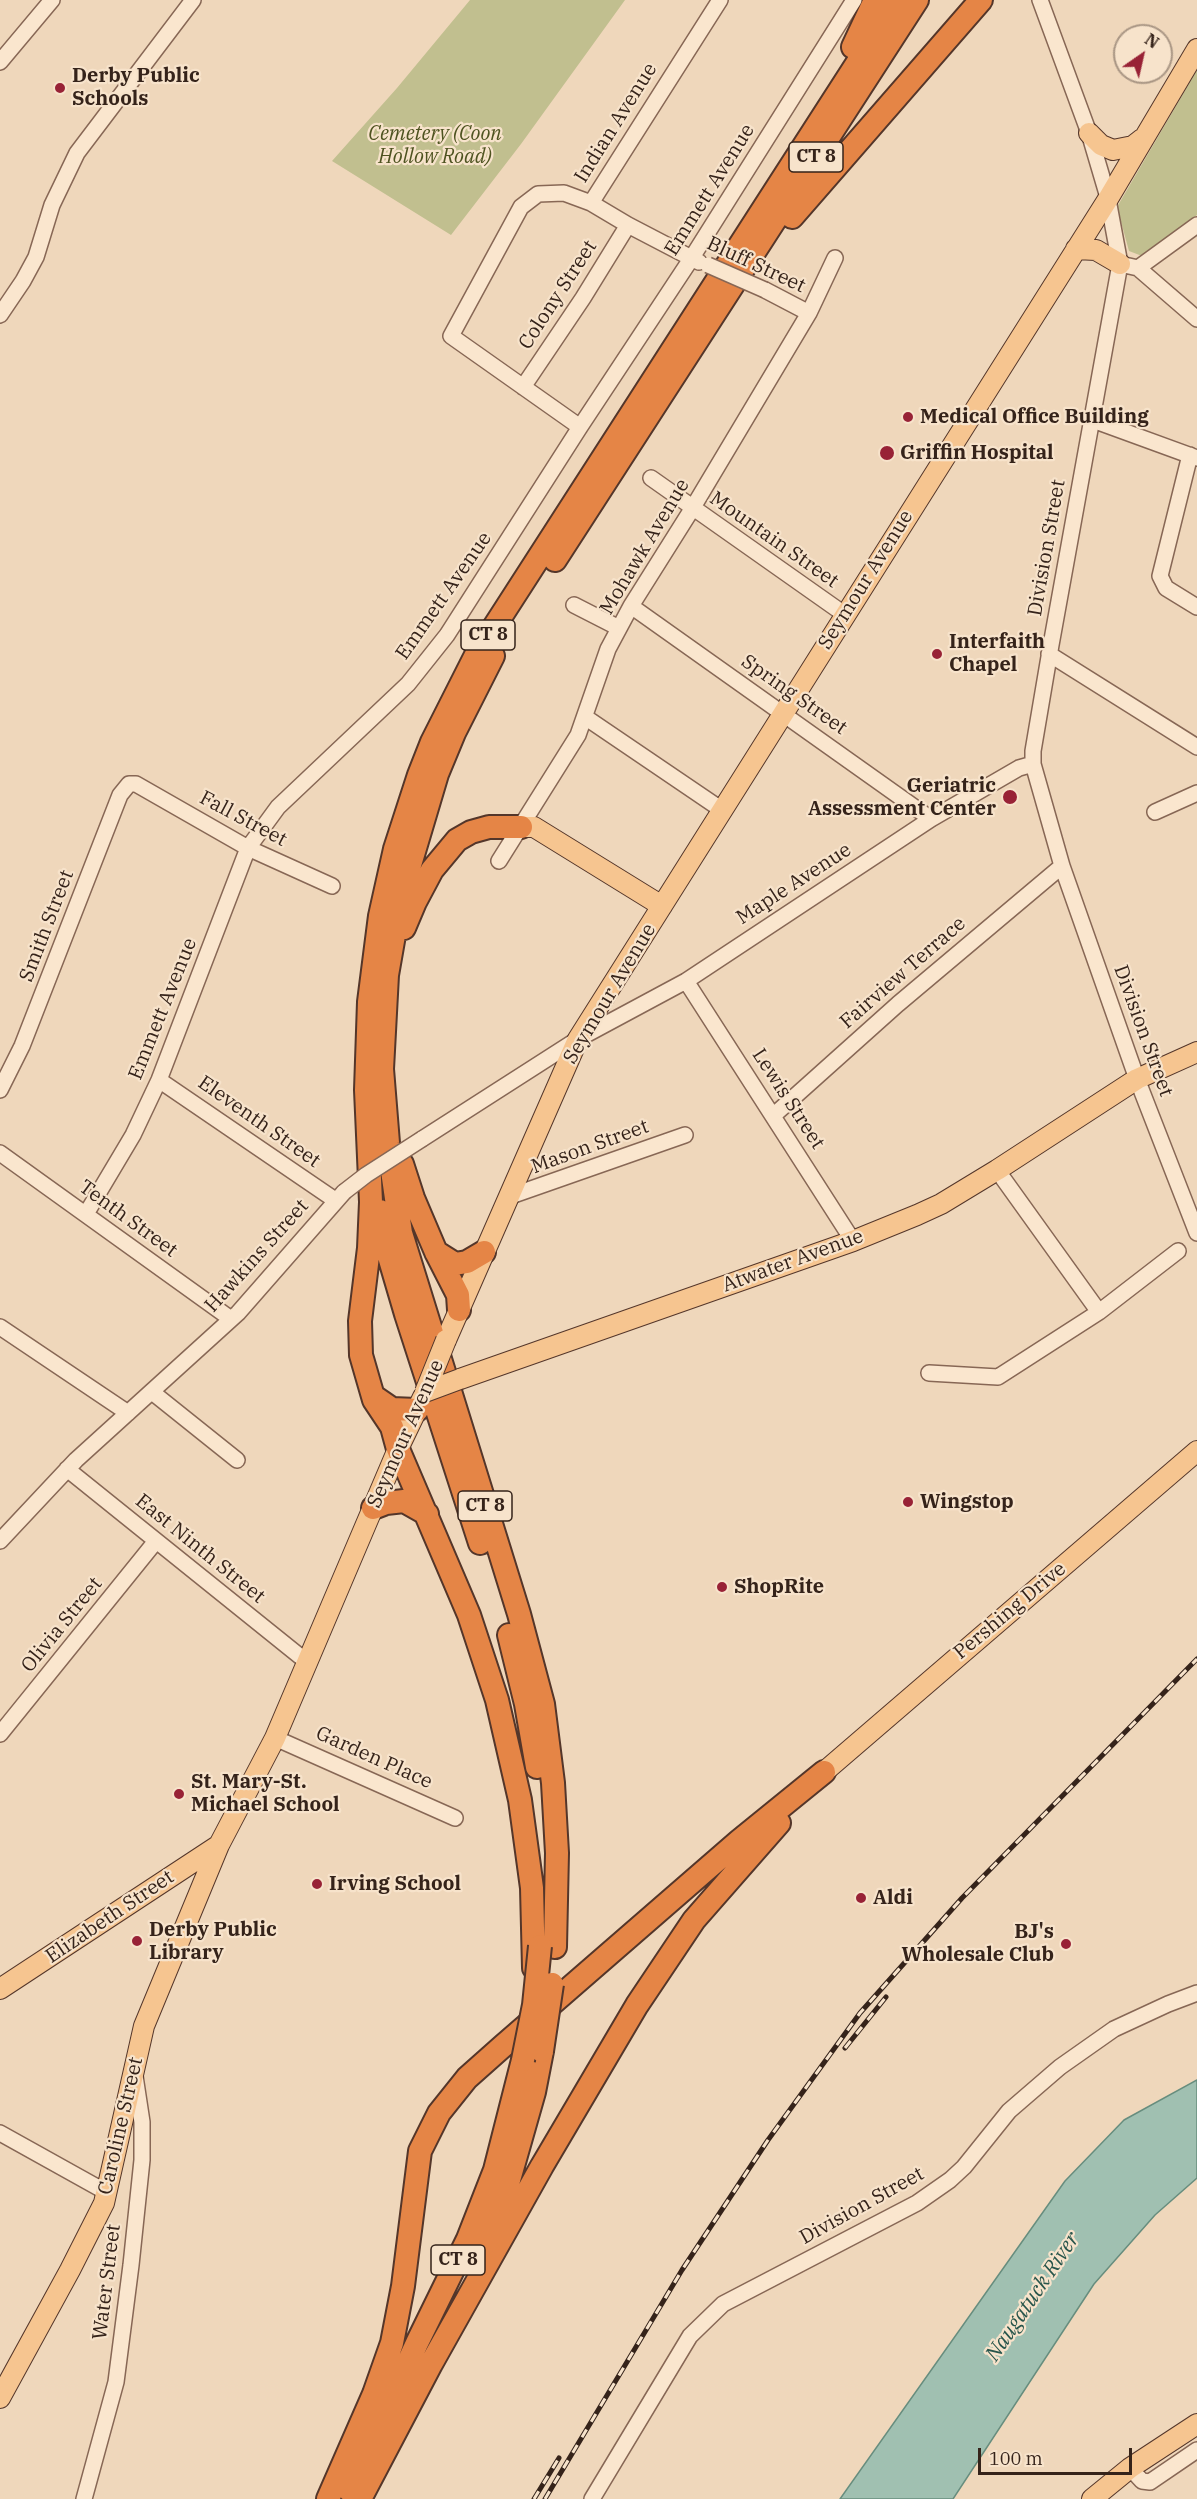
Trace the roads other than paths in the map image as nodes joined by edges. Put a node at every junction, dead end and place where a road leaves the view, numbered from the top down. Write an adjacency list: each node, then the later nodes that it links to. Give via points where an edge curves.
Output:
1 (52, 0): 11 (street)
2 (193, 0): 25 (street, via 77,153 52,205 36,257)
3 (720, 0): 15 (street, Indian Avenue)
4 (854, 0): 21 (street, Emmett Avenue)
5 (875, 0): 18 (highway, via 838,74 788,151)
6 (898, 0): 18 (highway, CT 8)
7 (917, 0): 24 (highway, CT 8)
8 (981, 0): 24 (highway, via 787,222)
9 (1040, 0): 12 (street, Division Street)
10 (1197, 49): 13 (main road, Seymour Avenue)
11 (0, 62)
12 (1089, 133): 13 (main road, via 1113,150 1133,146); 14 (street, Division Street)
13 (1144, 137): 14 (main road, Seymour Avenue)
14 (1108, 199): 19 (main road, Seymour Avenue); 22 (street, Division Street)
15 (591, 203): 16 (street, Bluff Street); 27 (street, Indian Avenue, via 564,193 538,194 521,207 450,336)
16 (628, 225): 21 (street, Bluff Street); 27 (street, Colony Street)
17 (1197, 225): 22 (street)
18 (748, 234): 62 (highway, CT 8, via 476,655 432,742 406,812 382,905 369,1002)
19 (1076, 249): 22 (main road, via 1101,252); 36 (main road, Seymour Avenue)
20 (835, 258): 23 (street, Mohawk Avenue)
21 (691, 259): 23 (street, Bluff Street, bridge); 29 (street, Emmett Avenue)
22 (1129, 266): 26 (street); 28 (street, Division Street)
23 (809, 313): 32 (street, Mohawk Avenue)
24 (715, 314): 54 (highway, CT 8, via 506,635 474,692 423,816 401,895)
25 (0, 315)
26 (1197, 319)
27 (523, 387): 29 (street)
28 (1090, 419): 30 (street); 38 (street, Division Street)
29 (580, 427): 49 (street, Emmett Avenue, via 447,635 408,684 278,807)
30 (1194, 457): 35 (street, via 1160,576 1166,588)
31 (651, 478): 32 (street, Mountain Street)
32 (693, 508): 34 (street, Mohawk Avenue); 36 (street, Mountain Street)
33 (574, 605): 37 (street)
34 (631, 606): 37 (street, Mohawk Avenue); 39 (street, Spring Street)
35 (1197, 607)
36 (844, 614): 39 (main road, Seymour Avenue)
37 (619, 628): 40 (street, Mohawk Avenue)
38 (1049, 654): 41 (street); 42 (street, Division Street)
39 (783, 713): 45 (main road, Seymour Avenue); 47 (street, Spring Street)
40 (585, 717): 45 (street); 48 (street, Mohawk Avenue, via 578,735)
41 (1197, 747)
42 (1033, 764): 47 (street, Maple Avenue, via 1019,768); 51 (street, Division Street)
43 (136, 784): 49 (street, Fall Street); 61 (street, Smith Street, via 129,784 120,795 22,1046)
44 (1197, 793): 46 (street)
45 (722, 810): 53 (main road, Seymour Avenue)
46 (1155, 812)
47 (931, 819): 55 (street, Maple Avenue)
48 (520, 827): 50 (street, Mohawk Avenue); 53 (main road, via 534,827); 54 (highway, via 479,829 457,840 445,852 415,902)
49 (248, 848): 52 (street, Fall Street); 60 (street, Emmett Avenue)
50 (499, 861)
51 (1062, 866): 59 (street, Division Street); 63 (street, Fairview Terrace)
52 (332, 886)
53 (662, 906): 56 (main road, Seymour Avenue)
54 (387, 975): 58 (highway, CT 8)
55 (686, 981): 56 (street, Maple Avenue); 63 (street, Lewis Street)
56 (578, 1040): 67 (street, Hawkins Street, bridge); 68 (main road, Seymour Avenue)
57 (1197, 1052): 59 (main road, Atwater Avenue)
58 (382, 1069): 73 (highway, via 403,1167); 98 (highway, CT 8, via 401,1233 519,1614 543,1704 554,1783 557,1852)
59 (1137, 1079): 66 (main road, Atwater Avenue); 70 (street, Division Street)
60 (159, 1080): 67 (street, Eleventh Street); 69 (street, Emmett Avenue, via 133,1135)
61 (0, 1090)
62 (366, 1090): 81 (highway, via 371,1202 359,1336); 98 (highway, CT 8, via 386,1246 505,1620 525,1704 539,1780 545,1850)
63 (774, 1115): 71 (street, Lewis Street)
64 (685, 1135): 68 (street, Mason Street)
65 (0, 1153): 69 (street, Tenth Street)
66 (997, 1170): 71 (main road, Atwater Avenue, via 941,1204); 76 (street)
67 (339, 1196): 77 (street, Hawkins Street)
68 (508, 1197): 74 (main road, Seymour Avenue)
69 (86, 1214): 77 (street, Tenth Street)
70 (1197, 1233)
71 (853, 1241): 82 (main road, Atwater Avenue, bridge, via 460,1379)
72 (1178, 1251): 76 (street)
73 (436, 1252): 74 (highway, via 454,1264 468,1262); 75 (highway, via 458,1295)
74 (484, 1252): 75 (main road, Seymour Avenue)
75 (459, 1310): 82 (main road, Seymour Avenue, bridge)
76 (1099, 1312): 79 (street, via 998,1377)
77 (231, 1319): 80 (street, Hawkins Street)
78 (0, 1327): 83 (street)
79 (929, 1373)
80 (152, 1392): 83 (street, Hawkins Street); 86 (street)
81 (371, 1392): 82 (highway, via 392,1409); 84 (highway, via 392,1427)
82 (421, 1400): 84 (main road, Seymour Avenue)
83 (128, 1413): 87 (street, Hawkins Street)
84 (398, 1449): 88 (main road, Seymour Avenue); 89 (highway)
85 (1197, 1451): 95 (main road, Pershing Drive)
86 (237, 1460)
87 (67, 1469): 90 (street, Hawkins Street); 91 (street, East Ninth Street)
88 (373, 1508): 89 (highway, via 404,1501); 92 (main road, Seymour Avenue)
89 (427, 1514): 98 (highway, via 470,1615 497,1700 520,1800)
90 (0, 1541)
91 (156, 1541): 92 (street, East Ninth Street); 93 (street, Olivia Street)
92 (307, 1662): 94 (main road, Seymour Avenue)
93 (0, 1734)
94 (275, 1738): 96 (street, Garden Place); 97 (main road, Seymour Avenue)
95 (824, 1772): 105 (highway, via 694,1920 637,2005); 112 (highway, via 730,1848 503,2046 467,2078 439,2113 420,2151 392,2343)
96 (455, 1818)
97 (219, 1845): 99 (main road, Elizabeth Street); 102 (main road, Caroline Street, via 144,2026)
98 (543, 1947): 101 (highway, CT 8, bridge, via 534,2005); 101 (highway, CT 8, bridge, via 548,2017)
99 (0, 1989)
100 (1197, 1993): 113 (street, Division Street, via 1114,2029 1060,2067 1009,2111 964,2167 917,2203 723,2304 690,2336)
101 (532, 2055): 105 (highway, CT 8, via 534,2092 509,2180); 110 (highway, CT 8, via 476,2219 367,2450)
102 (134, 2067): 104 (main road, Caroline Street); 111 (street, Water Street, via 142,2160 132,2265 116,2382)
103 (0, 2133): 104 (street)
104 (106, 2192): 106 (main road, Caroline Street, via 70,2270)
105 (431, 2364): 110 (highway, CT 8, via 394,2434)
106 (0, 2398)
107 (1197, 2424): 109 (main road)
108 (1197, 2450): 109 (street, via 1150,2482 1142,2481)
109 (1130, 2468): 114 (main road)
110 (356, 2492)
111 (84, 2499)
112 (328, 2499)
113 (591, 2499)
114 (1092, 2499)

